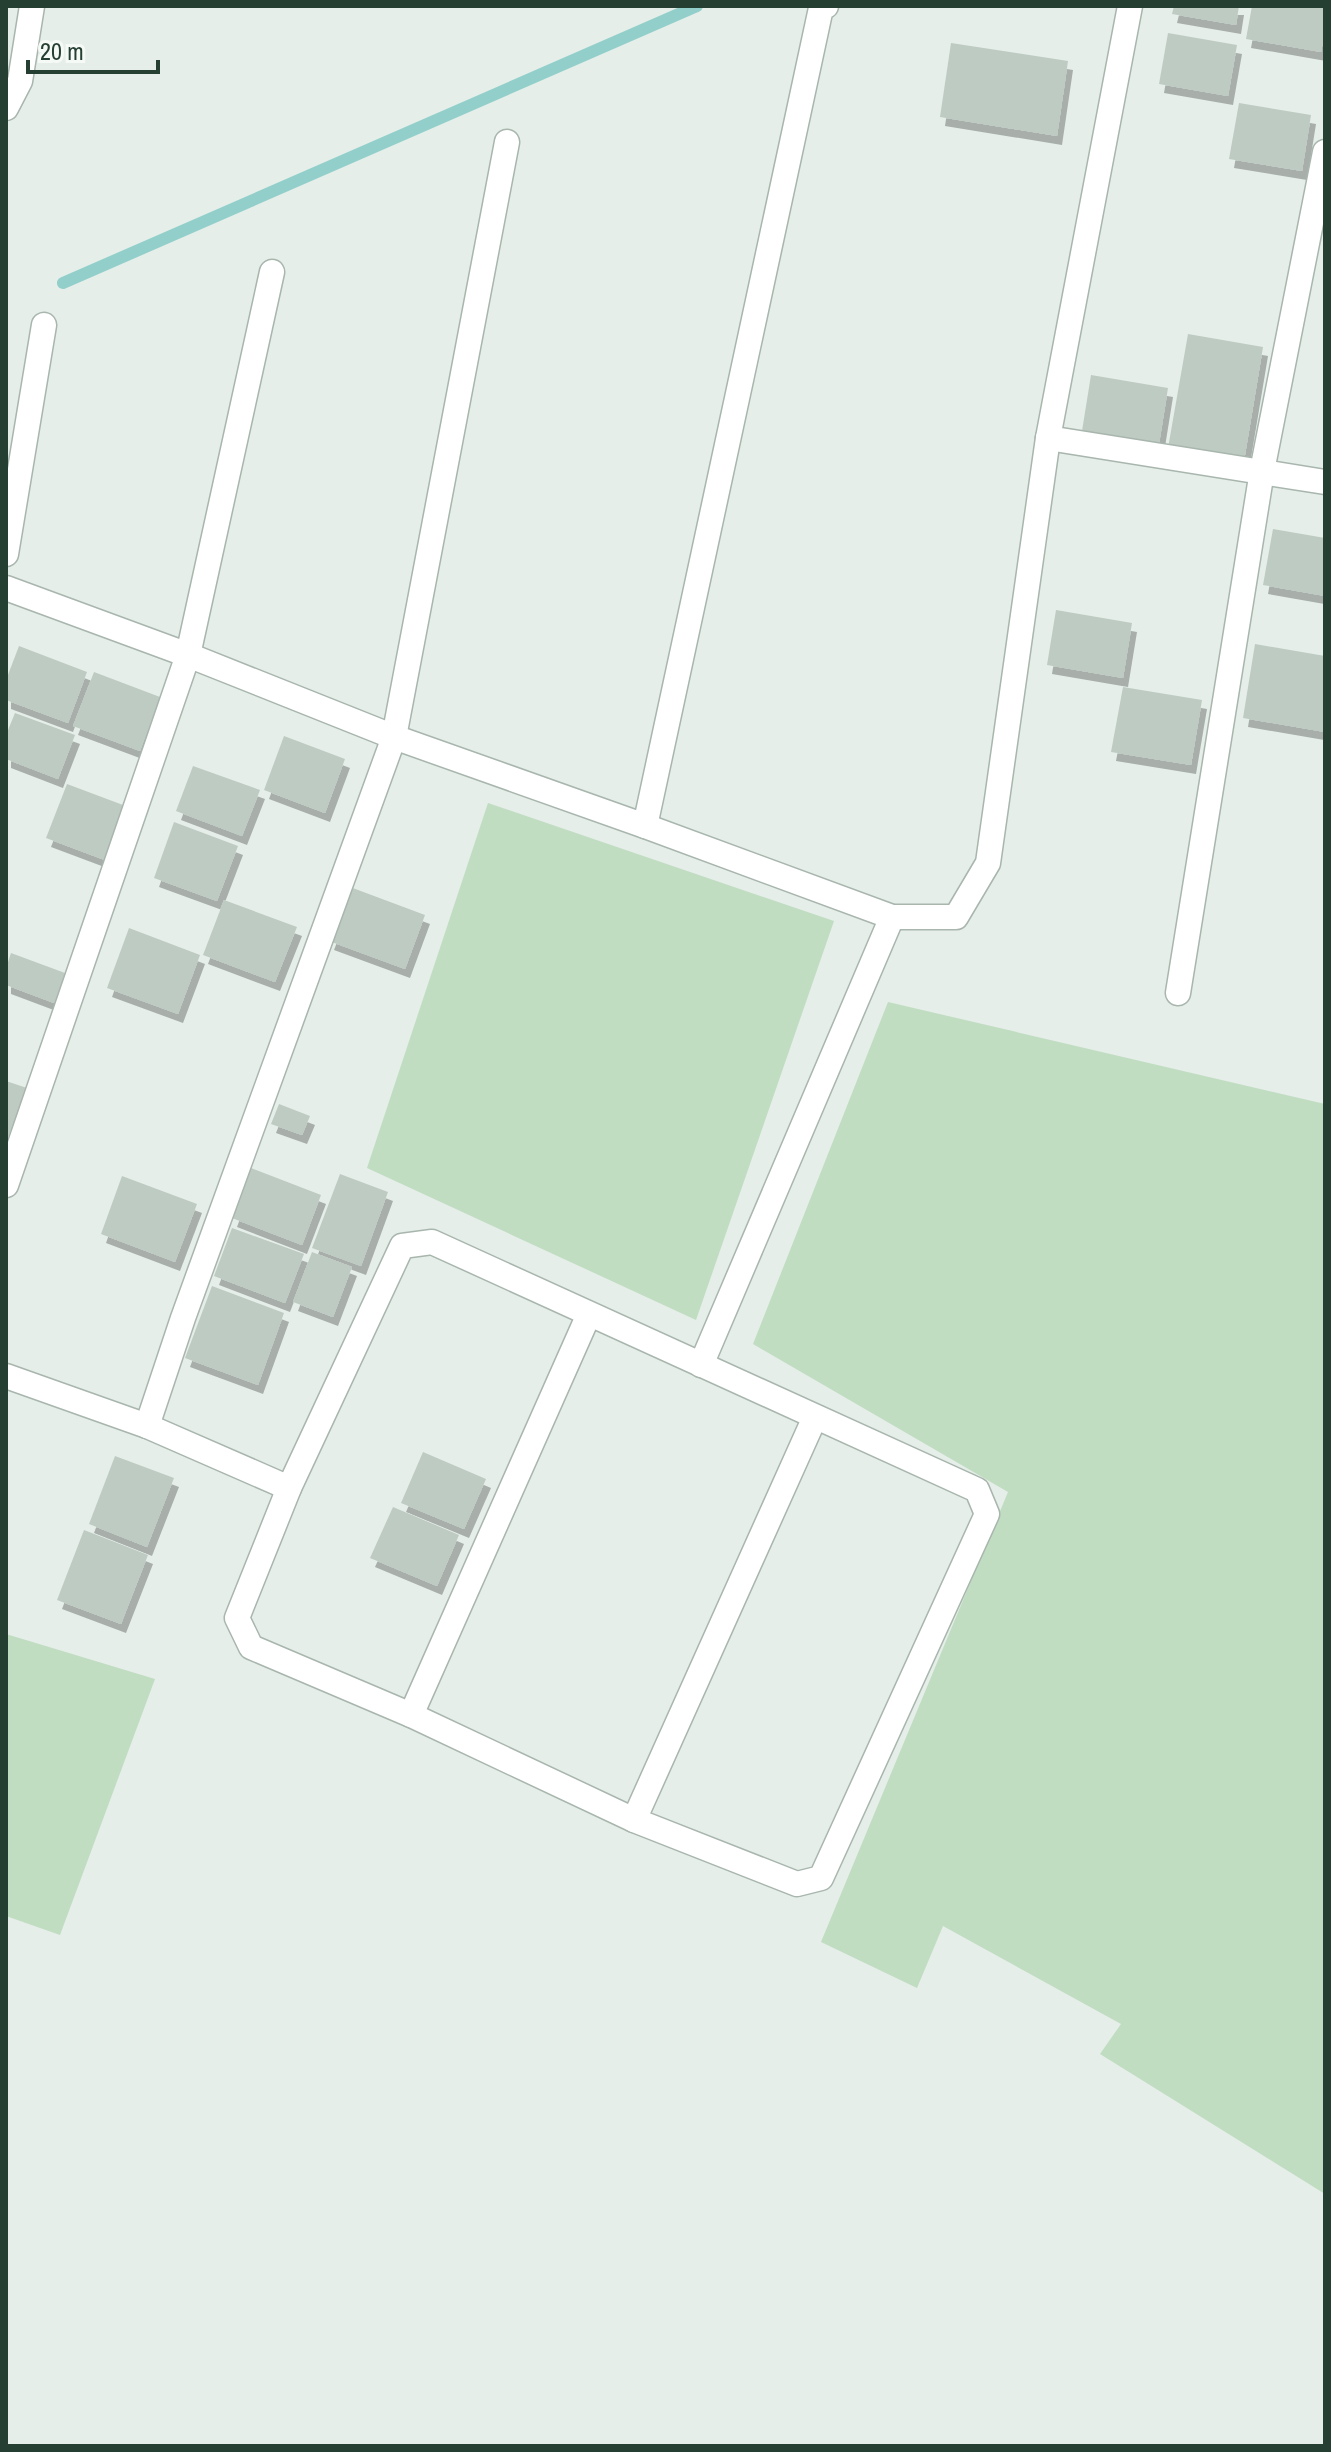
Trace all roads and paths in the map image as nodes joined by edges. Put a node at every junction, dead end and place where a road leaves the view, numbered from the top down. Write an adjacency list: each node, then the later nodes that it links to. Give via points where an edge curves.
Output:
1 (32, 6): 4 (street, via 20,81)
2 (826, 6): 16 (street, via 821,8)
3 (1130, 6): 9 (street)
4 (6, 108)
5 (507, 142): 15 (street)
6 (1325, 152): 10 (street)
7 (272, 272): 14 (street)
8 (44, 325): 12 (street)
9 (1048, 438): 10 (street); 17 (street, via 988,863 956,917)
10 (1262, 471): 11 (street); 18 (street)
11 (1325, 482)
12 (6, 554)
13 (6, 588): 14 (street)
14 (188, 655): 15 (street); 19 (street)
15 (394, 737): 16 (street); 24 (street)
16 (645, 826): 17 (street)
17 (892, 917): 21 (street)
18 (1178, 993)
19 (6, 1185)
20 (589, 1314): 21 (street); 25 (street, via 432,1242 402,1246); 26 (street)
21 (701, 1365): 23 (street)
22 (6, 1376): 24 (street)
23 (815, 1417): 27 (street); 27 (street, via 977,1490 987,1514 821,1878 797,1884)
24 (147, 1426): 25 (street)
25 (289, 1488): 26 (street, via 237,1618 251,1647)
26 (411, 1715): 27 (street)
27 (634, 1820)

